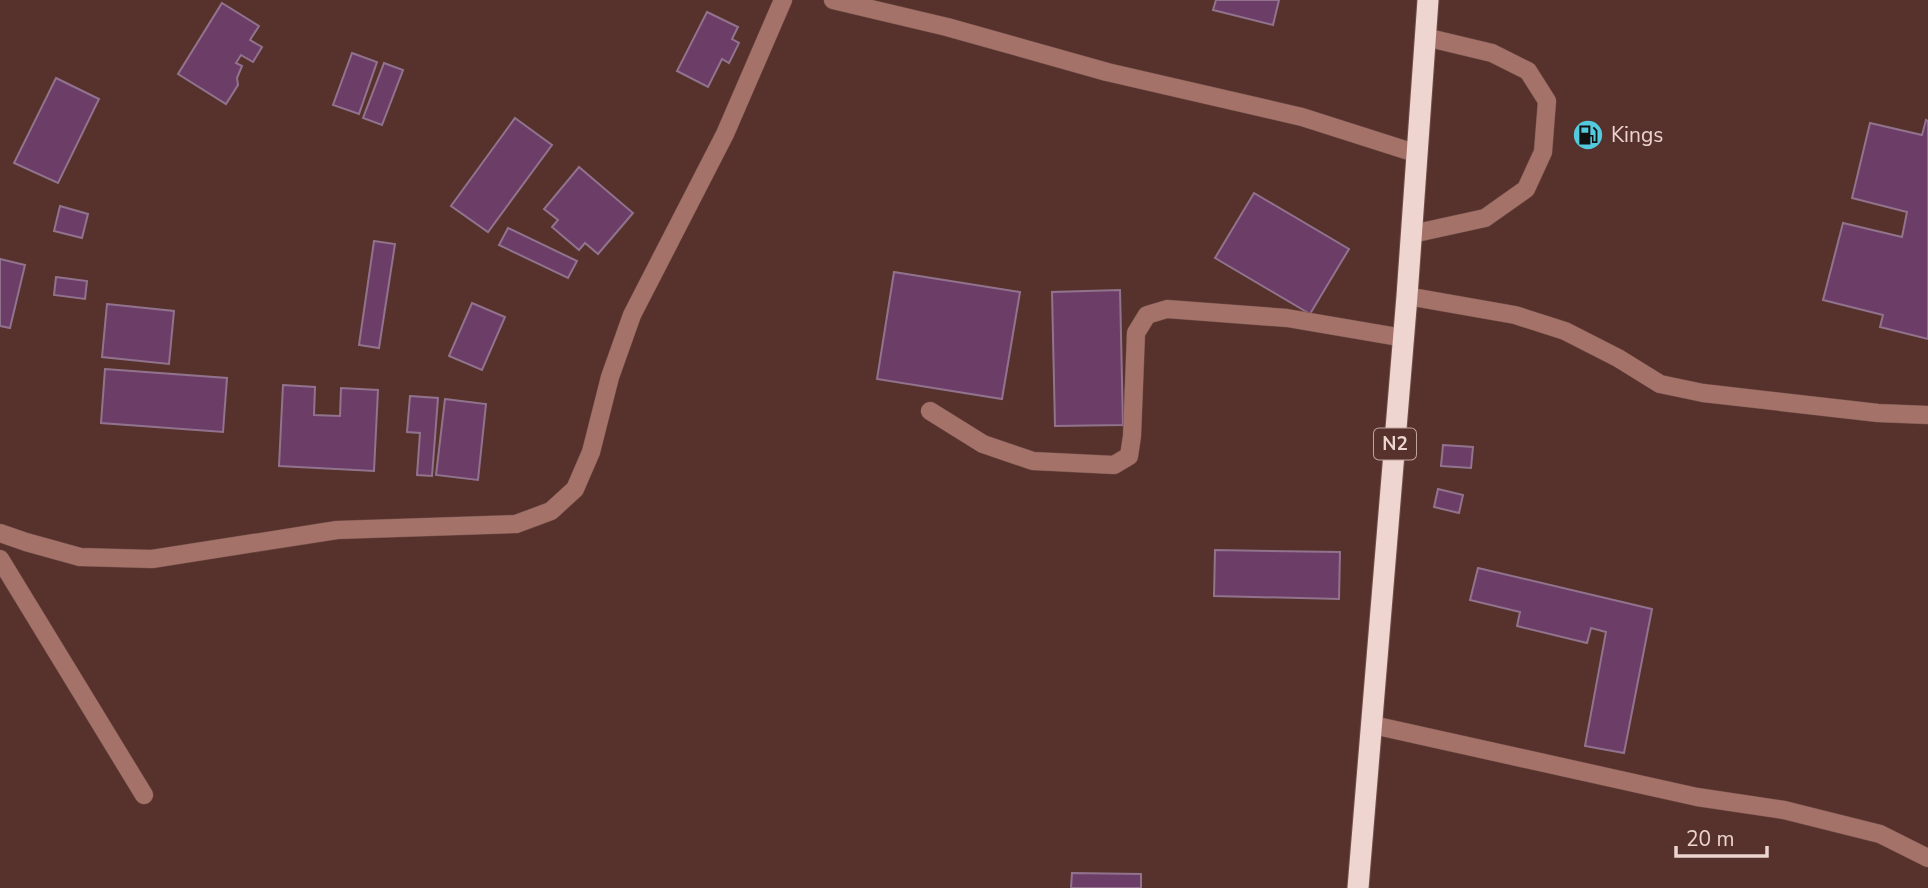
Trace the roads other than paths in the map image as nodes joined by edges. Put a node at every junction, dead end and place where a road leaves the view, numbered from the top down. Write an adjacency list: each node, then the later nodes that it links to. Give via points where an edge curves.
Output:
1 (783, 0): 11 (street, via 725,134 632,316 591,452 575,489 551,511 516,524 337,530 152,559 80,557)
2 (833, 0): 5 (street, via 1107,72 1302,117)
3 (1427, 0): 4 (highway, N2)
4 (1425, 37): 5 (highway, N2); 6 (street, via 1492,53 1528,71 1547,101 1543,152 1525,189 1485,218)
5 (1418, 154): 6 (highway, N2)
6 (1412, 234): 7 (highway, N2)
7 (1407, 296): 8 (highway, N2); 10 (street, via 1515,315 1565,331 1660,384 1793,404)
8 (1404, 338): 9 (street, via 1287,318 1167,309 1147,316 1136,332 1129,456 1114,465 1032,461 983,443); 13 (highway, N2)
9 (930, 411)
10 (1928, 415)
11 (0, 533)
12 (0, 559): 14 (street)
13 (1373, 725): 15 (street, via 1697,797 1784,810 1880,834); 16 (highway, N2)
14 (144, 795)
15 (1928, 858)
16 (1358, 888)

